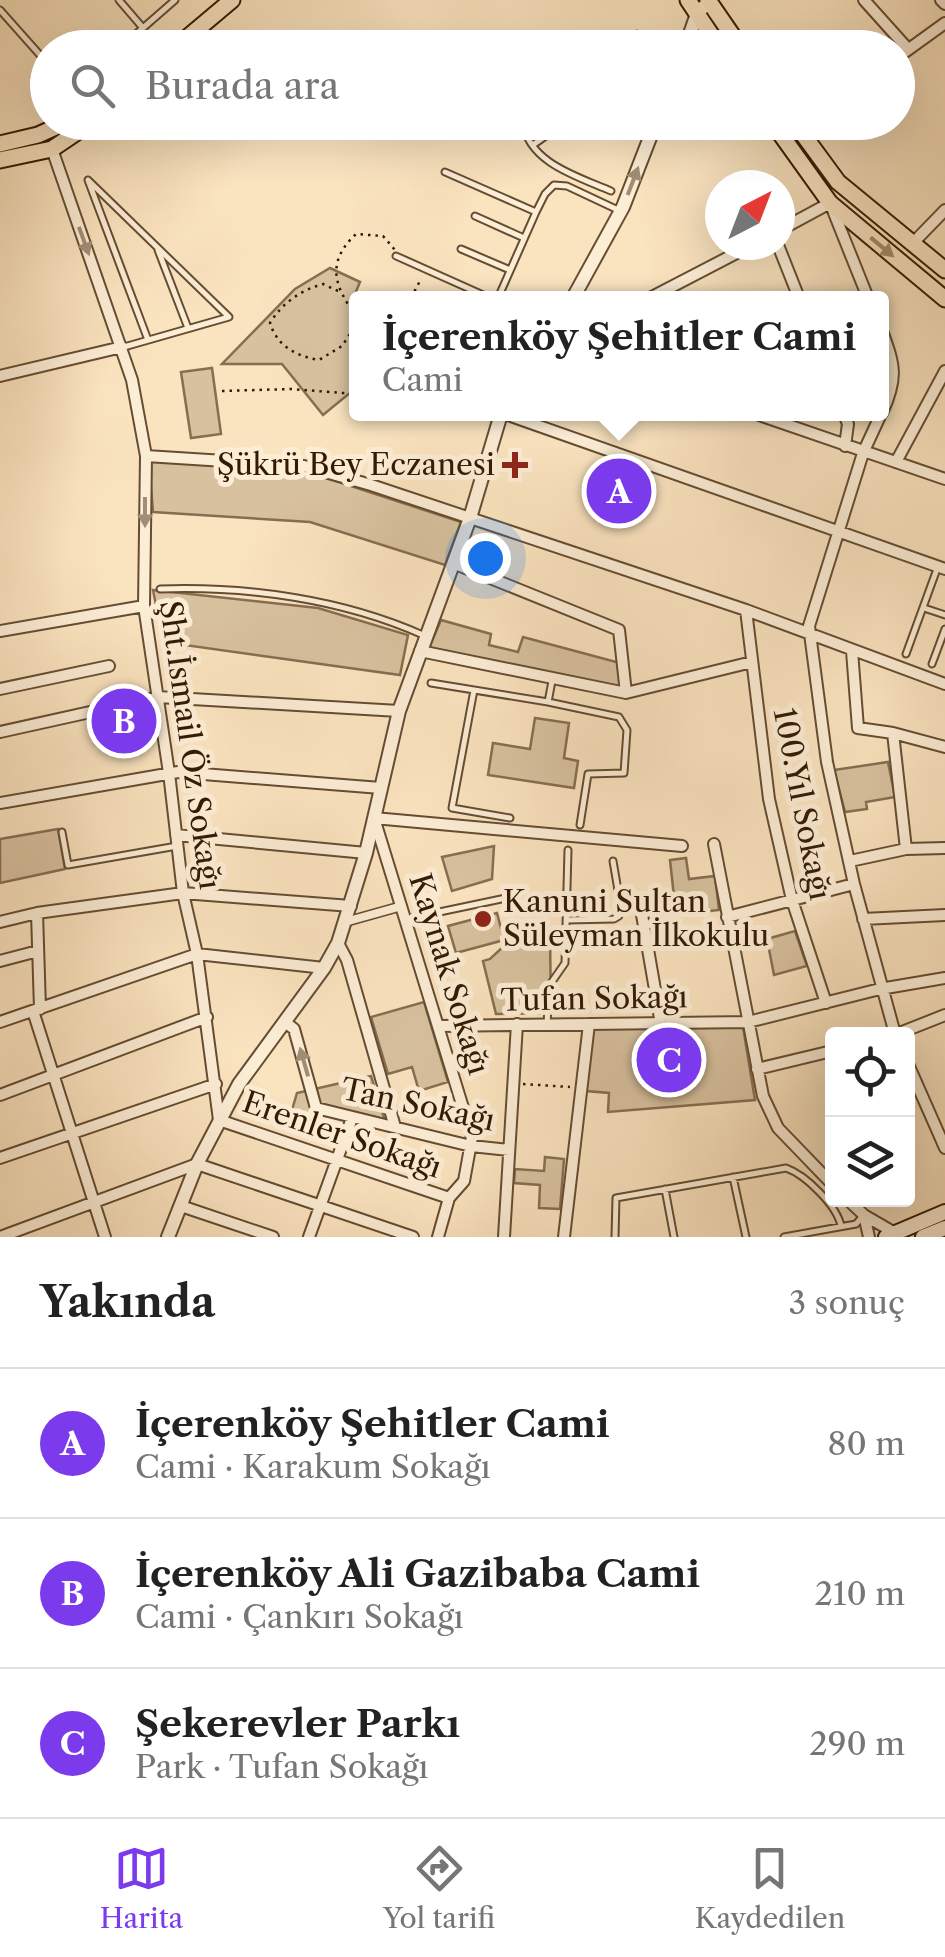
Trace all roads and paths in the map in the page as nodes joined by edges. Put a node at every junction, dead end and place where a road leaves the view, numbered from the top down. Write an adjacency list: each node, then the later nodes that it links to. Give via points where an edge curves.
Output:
1 (119, 0): 9 (lane)
2 (175, 0): 9 (lane)
3 (232, 0): 11 (main road)
4 (709, 0): 6 (street); 13 (main road)
5 (864, 0): 14 (street)
6 (692, 7): 12 (main road)
7 (0, 10): 15 (lane)
8 (945, 23): 16 (street)
9 (143, 28): 10 (lane)
10 (141, 30)
11 (196, 30)
12 (708, 30)
13 (729, 30)
14 (891, 30)
15 (30, 44)
16 (915, 44)
17 (30, 133): 24 (main road)
18 (65, 140): 26 (main road)
19 (530, 140): 25 (lane)
20 (541, 140): 25 (lane)
21 (648, 140): 32 (street, one-way to 21)
22 (785, 140): 30 (main road)
23 (807, 140): 37 (main road, via 838,182)
24 (0, 144)
25 (534, 145): 29 (lane, via 549,162)
26 (52, 149): 27 (main road); 59 (street, Şht.İsmail Öz Sokağı, one-way to 59)
27 (0, 160)
28 (445, 172): 33 (lane)
29 (611, 191)
30 (830, 203): 35 (street); 53 (street); 54 (main road, one-way to 54)
31 (945, 210): 37 (street)
32 (621, 211): 33 (lane, via 554,185); 50 (street)
33 (536, 212): 36 (lane)
34 (476, 216): 36 (lane)
35 (795, 222)
36 (524, 238): 43 (lane)
37 (912, 242): 44 (main road)
38 (157, 247): 56 (lane); 56 (lane, via 229,317); 58 (lane, via 88,180)
39 (461, 249): 43 (lane)
40 (396, 256): 45 (lane); 46 (path, via 383,236 356,234 336,262)
41 (723, 260): 51 (street)
42 (784, 260): 52 (street)
43 (510, 270): 49 (lane)
44 (945, 270)
45 (430, 272): 47 (path); 48 (lane)
46 (338, 291): 55 (path); 57 (path, via 323,284 304,289 270,323 286,348 319,360)
47 (414, 291)
48 (474, 291)
49 (501, 291)
50 (579, 291)
51 (663, 291)
52 (796, 291)
53 (865, 291)
54 (945, 300)
55 (349, 306)
56 (188, 328): 58 (lane)
57 (349, 336)
58 (148, 340): 59 (lane)
59 (122, 347): 62 (street); 73 (street, Şht.İsmail Öz Sokağı)
60 (889, 350): 65 (street, via 895,378)
61 (945, 371): 74 (street)
62 (0, 376)
63 (222, 392): 64 (path)
64 (349, 393)
65 (889, 393)
66 (501, 421): 76 (street)
67 (523, 421): 77 (street)
68 (775, 421): 71 (street)
69 (845, 421): 71 (street)
70 (877, 421): 72 (street)
71 (845, 446): 72 (street)
72 (863, 452): 74 (street); 77 (street)
73 (146, 456): 76 (street, via 304,466); 81 (street, Şht.İsmail Öz Sokağı, one-way to 81)
74 (896, 462): 75 (street)
75 (945, 478)
76 (470, 518): 78 (street); 83 (street)
77 (838, 532): 79 (street); 87 (street)
78 (453, 563): 88 (street); 100 (street, via 614,627)
79 (942, 567): 82 (lane)
80 (160, 589): 88 (lane, via 327,603)
81 (144, 606): 86 (street); 101 (street, Şht.İsmail Öz Sokağı)
82 (923, 608): 84 (lane); 91 (lane)
83 (746, 610): 87 (street); 92 (street, 100.Yıl Sokağı)
84 (945, 615)
85 (945, 629): 93 (lane)
86 (0, 630)
87 (810, 634): 90 (street); 122 (street, via 827,762)
88 (426, 636): 89 (street)
89 (420, 651): 95 (street); 103 (street)
90 (852, 651): 97 (street); 105 (street, via 858,728)
91 (906, 654)
92 (752, 662): 100 (street); 126 (street, 100.Yıl Sokağı, via 769,799)
93 (932, 664)
94 (109, 666): 98 (street)
95 (552, 678): 100 (street); 102 (lane)
96 (431, 683): 99 (lane)
97 (945, 684)
98 (0, 689)
99 (474, 690): 102 (lane); 111 (lane, via 452,808)
100 (626, 693)
101 (158, 698): 103 (street); 104 (street); 107 (street, Şht.İsmail Öz Sokağı)
102 (548, 702): 112 (lane, via 608,713 627,730 624,773 588,774)
103 (399, 711): 108 (street)
104 (0, 732)
105 (893, 733): 106 (street); 119 (street)
106 (945, 747)
107 (169, 773): 108 (street); 109 (street); 114 (street, Şht.İsmail Öz Sokağı)
108 (381, 788): 110 (street)
109 (0, 802)
110 (374, 818): 116 (street); 120 (street); 128 (street, Kaynak Sokağı)
111 (510, 818)
112 (580, 826)
113 (62, 832): 114 (lane, via 68,866)
114 (177, 840): 120 (street); 124 (street, Şht.İsmail Öz Sokağı)
115 (714, 844): 132 (street)
116 (682, 846)
117 (945, 848): 119 (street)
118 (568, 850): 135 (lane)
119 (906, 850): 122 (street)
120 (366, 852): 127 (street)
121 (614, 860): 135 (lane, via 619,916)
122 (850, 861): 123 (street)
123 (854, 884): 126 (street); 134 (street)
124 (182, 893): 127 (street); 130 (street); 140 (street, Şht.İsmail Öz Sokağı)
125 (506, 898): 133 (lane)
126 (792, 900): 132 (street); 145 (street, 100.Yıl Sokağı)
127 (351, 906): 137 (street)
128 (402, 906): 133 (street, Kaynak Sokağı); 137 (street)
129 (641, 910): 155 (street)
130 (37, 913): 136 (street); 139 (street)
131 (945, 914): 134 (street)
132 (727, 917): 151 (street)
133 (406, 919): 156 (street, Kaynak Sokağı)
134 (862, 919): 144 (street)
135 (566, 920): 153 (lane, via 565,963 549,986)
136 (0, 922)
137 (346, 922): 138 (street)
138 (338, 944): 142 (street); 169 (street)
139 (38, 951): 141 (street); 146 (street)
140 (197, 954): 142 (street); 146 (street); 148 (street, Şht.İsmail Öz Sokağı)
141 (0, 962)
142 (324, 968): 150 (street)
143 (945, 978): 144 (street, Tufan Sokağı)
144 (880, 989): 145 (street, Tufan Sokağı); 157 (street)
145 (826, 1003): 151 (street, Tufan Sokağı)
146 (36, 1010): 149 (street); 161 (street)
147 (945, 1015): 158 (street)
148 (207, 1017): 161 (street); 163 (street, Şht.İsmail Öz Sokağı)
149 (0, 1022)
150 (284, 1022): 167 (street, Tan Sokağı, one-way to 150, via 316,1108 294,1029); 168 (street)
151 (748, 1022): 155 (street, Tufan Sokağı); 160 (street)
152 (517, 1024): 153 (street, Tufan Sokağı); 156 (street, Tufan Sokağı); 164 (street)
153 (546, 1024): 154 (street, Tufan Sokağı)
154 (589, 1024): 155 (street, Tufan Sokağı); 165 (street)
155 (661, 1024)
156 (440, 1026): 171 (street, Kaynak Sokağı)
157 (894, 1027)
158 (914, 1027)
159 (825, 1052): 160 (street)
160 (758, 1069): 178 (street, via 778,1128)
161 (53, 1075): 166 (street); 170 (street)
162 (915, 1080): 172 (street)
163 (216, 1084): 168 (street, Şht.İsmail Öz Sokağı); 170 (street)
164 (514, 1084): 165 (path); 173 (street)
165 (582, 1088): 198 (street)
166 (0, 1095)
167 (352, 1118): 169 (street, Tan Sokağı); 175 (street)
168 (219, 1120): 175 (street, Erenler Sokağı); 176 (street)
169 (395, 1127): 171 (street, Tan Sokağı)
170 (72, 1133): 174 (street); 181 (street)
171 (471, 1146): 173 (street, Tan Sokağı); 180 (street, via 464,1181)
172 (945, 1148)
173 (509, 1150): 197 (street)
174 (0, 1158)
175 (337, 1160): 180 (street, Erenler Sokağı); 183 (street)
176 (197, 1164): 181 (street); 182 (street); 183 (street)
177 (733, 1177): 179 (lane); 187 (lane, via 792,1170); 201 (lane)
178 (825, 1177)
179 (666, 1189): 199 (lane, via 616,1198); 200 (lane)
180 (449, 1198): 196 (street)
181 (94, 1203): 190 (street); 191 (street)
182 (181, 1206): 192 (street); 193 (street)
183 (320, 1206): 194 (street); 195 (street)
184 (855, 1207): 186 (street)
185 (945, 1212): 189 (main road)
186 (864, 1215): 187 (lane); 189 (street); 203 (street)
187 (841, 1226): 202 (lane)
188 (945, 1228): 204 (main road)
189 (891, 1235)
190 (0, 1237)
191 (105, 1237)
192 (168, 1237)
193 (273, 1237)
194 (309, 1237)
195 (413, 1237)
196 (438, 1237)
197 (504, 1237)
198 (564, 1237)
199 (615, 1237)
200 (674, 1237)
201 (746, 1237)
202 (784, 1237)
203 (869, 1237)
204 (923, 1237)

